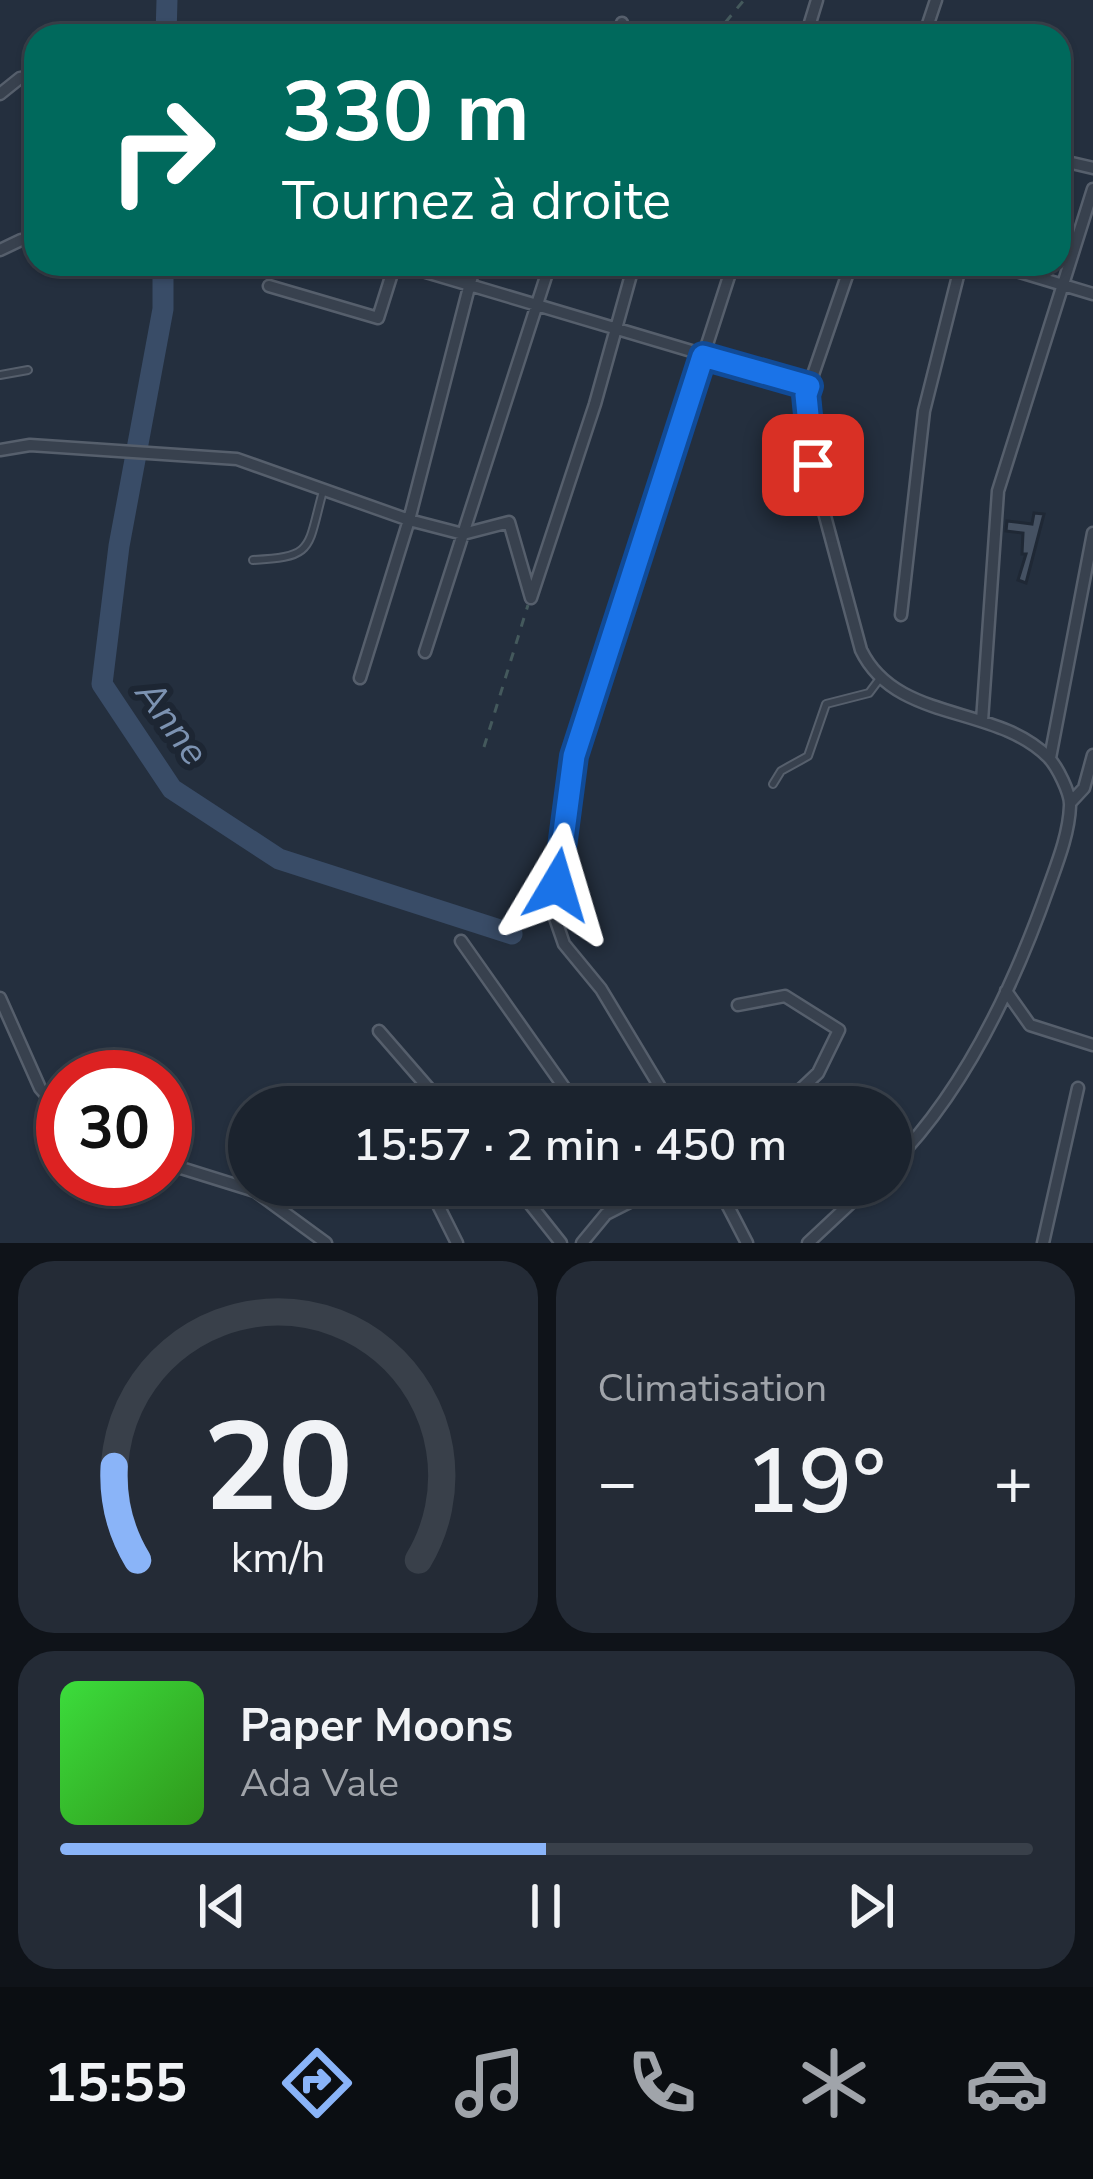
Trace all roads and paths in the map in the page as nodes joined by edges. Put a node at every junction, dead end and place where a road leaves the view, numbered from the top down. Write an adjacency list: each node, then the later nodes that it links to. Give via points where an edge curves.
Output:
1 (744, 0): 2 (path)
2 (724, 24)
3 (1093, 189): 6 (street)
4 (21, 241): 5 (street)
5 (0, 250)
6 (1071, 264)
7 (393, 276): 18 (street, via 378,318)
8 (435, 276): 19 (street)
9 (472, 276): 19 (street)
10 (546, 276): 21 (street)
11 (631, 276): 22 (street)
12 (729, 276): 23 (street)
13 (846, 276): 26 (street)
14 (959, 276): 34 (street, via 924,411)
15 (1036, 276): 17 (street)
16 (1067, 276): 17 (street)
17 (1065, 284): 20 (street); 38 (street, via 998,491)
18 (269, 286)
19 (470, 287): 21 (street); 29 (street)
20 (1093, 294)
21 (536, 307): 22 (street); 31 (street)
22 (616, 330): 23 (street); 33 (street)
23 (703, 356): 26 (street); 55 (street, via 574,756 553,912 564,944)
24 (28, 370): 25 (lane)
25 (0, 374)
26 (809, 386): 36 (street, via 808,439 839,580 861,650)
27 (0, 450): 28 (street, via 30,445 237,459)
28 (323, 491): 29 (street); 32 (lane, via 299,555)
29 (409, 520): 31 (street); 37 (street)
30 (1093, 533): 41 (street)
31 (464, 534): 33 (street, via 509,522); 35 (street)
32 (253, 560)
33 (531, 598): 39 (path)
34 (901, 615)
35 (425, 652)
36 (881, 677): 38 (street, via 902,694); 42 (lane, via 869,693 826,704 808,756)
37 (360, 678)
38 (982, 722): 41 (street)
39 (484, 747)
40 (1093, 755): 43 (street)
41 (1049, 758): 43 (street)
42 (773, 784)
43 (1071, 802): 45 (street, via 1060,856)
44 (461, 940): 54 (street)
45 (1006, 991): 51 (street, via 1030,1025); 58 (street, via 977,1051)
46 (0, 998): 48 (street)
47 (738, 1004): 56 (street, via 785,996 839,1030)
48 (8, 1015): 49 (street); 52 (street)
49 (0, 1031)
50 (380, 1031): 53 (street)
51 (1093, 1045)
52 (36, 1079)
53 (426, 1086)
54 (563, 1086)
55 (659, 1086)
56 (804, 1086)
57 (1078, 1088): 71 (street)
58 (912, 1137)
59 (192, 1171): 65 (street, via 255,1191)
60 (438, 1206): 66 (street)
61 (532, 1206): 67 (street)
62 (616, 1206): 68 (street)
63 (728, 1206): 69 (street)
64 (848, 1206): 70 (street)
65 (326, 1243)
66 (457, 1243)
67 (561, 1243)
68 (582, 1243)
69 (747, 1243)
70 (808, 1243)
71 (1043, 1243)

